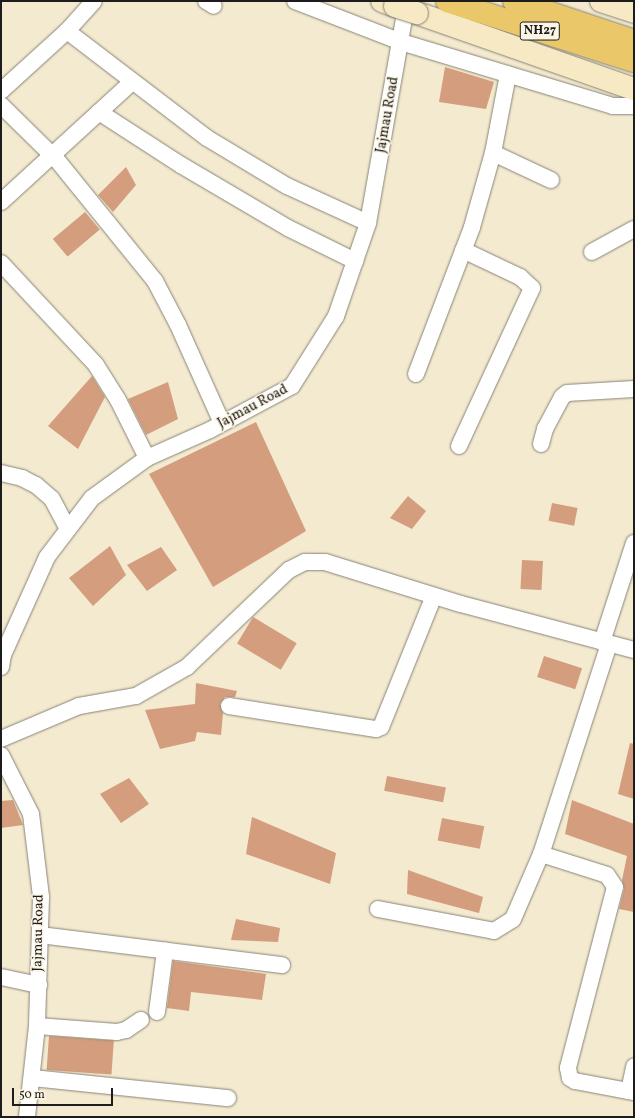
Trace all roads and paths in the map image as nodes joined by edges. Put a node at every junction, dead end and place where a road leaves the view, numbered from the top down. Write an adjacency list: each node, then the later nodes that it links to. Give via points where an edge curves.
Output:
1 (94, 1): 8 (street)
2 (295, 1): 10 (street)
3 (447, 1): 11 (highway, NH27)
4 (514, 1): 9 (highway, NH27)
5 (602, 1): 7 (main road)
6 (400, 5): 10 (street, Jajmau Road); 14 (main road)
7 (628, 7)
8 (67, 31): 13 (street); 15 (street)
9 (634, 40)
10 (401, 42): 12 (street); 23 (street, Jajmau Road)
11 (634, 61)
12 (508, 74): 17 (street, via 613,106); 19 (street)
13 (132, 82): 18 (street); 23 (street, via 207,138 287,186)
14 (634, 89)
15 (1, 91)
16 (1, 105): 20 (street)
17 (634, 106)
18 (99, 112): 20 (street); 27 (street, via 181,165 288,228)
19 (493, 153): 21 (street); 25 (street)
20 (52, 155): 22 (street); 31 (street, via 155,281 178,325)
21 (551, 180)
22 (1, 202)
23 (368, 223): 27 (street, Jajmau Road)
24 (634, 229): 26 (street)
25 (463, 250): 29 (street); 33 (street, via 520,277 532,288)
26 (592, 252)
27 (355, 261): 31 (street, Jajmau Road, via 336,316 292,386)
28 (1, 264): 34 (street, via 96,365 118,400)
29 (416, 374)
30 (634, 389): 32 (street, via 567,393 562,396 545,429)
31 (222, 424): 34 (street, Jajmau Road)
32 (541, 444)
33 (459, 446)
34 (147, 458): 36 (street, Jajmau Road, via 92,498)
35 (1, 473): 36 (street, via 22,478 36,485 52,499)
36 (68, 529): 41 (street, Jajmau Road, via 47,557 6,650)
37 (634, 544): 39 (street)
38 (434, 596): 39 (street); 42 (street, via 381,727 376,729); 43 (street, via 325,562 306,562 289,570 187,667 136,696 79,706)
39 (605, 643): 40 (street); 45 (street)
40 (634, 650)
41 (1, 668)
42 (229, 706)
43 (1, 739)
44 (1, 756): 47 (street, Jajmau Road, via 31,814 42,898)
45 (542, 854): 46 (street, via 513,919 494,931); 57 (street, via 607,875 615,887 568,1068 570,1078 575,1081)
46 (378, 909)
47 (40, 935): 48 (street); 51 (street, Jajmau Road)
48 (165, 951): 49 (street); 52 (street)
49 (282, 965)
50 (1, 977): 51 (street)
51 (38, 985): 54 (street, Jajmau Road)
52 (157, 1012)
53 (141, 1020): 54 (street, via 118,1032)
54 (37, 1026): 56 (street, Jajmau Road)
55 (634, 1067): 57 (street)
56 (33, 1078): 58 (street); 59 (street, Jajmau Road)
57 (631, 1092)
58 (228, 1098)
59 (27, 1117)

